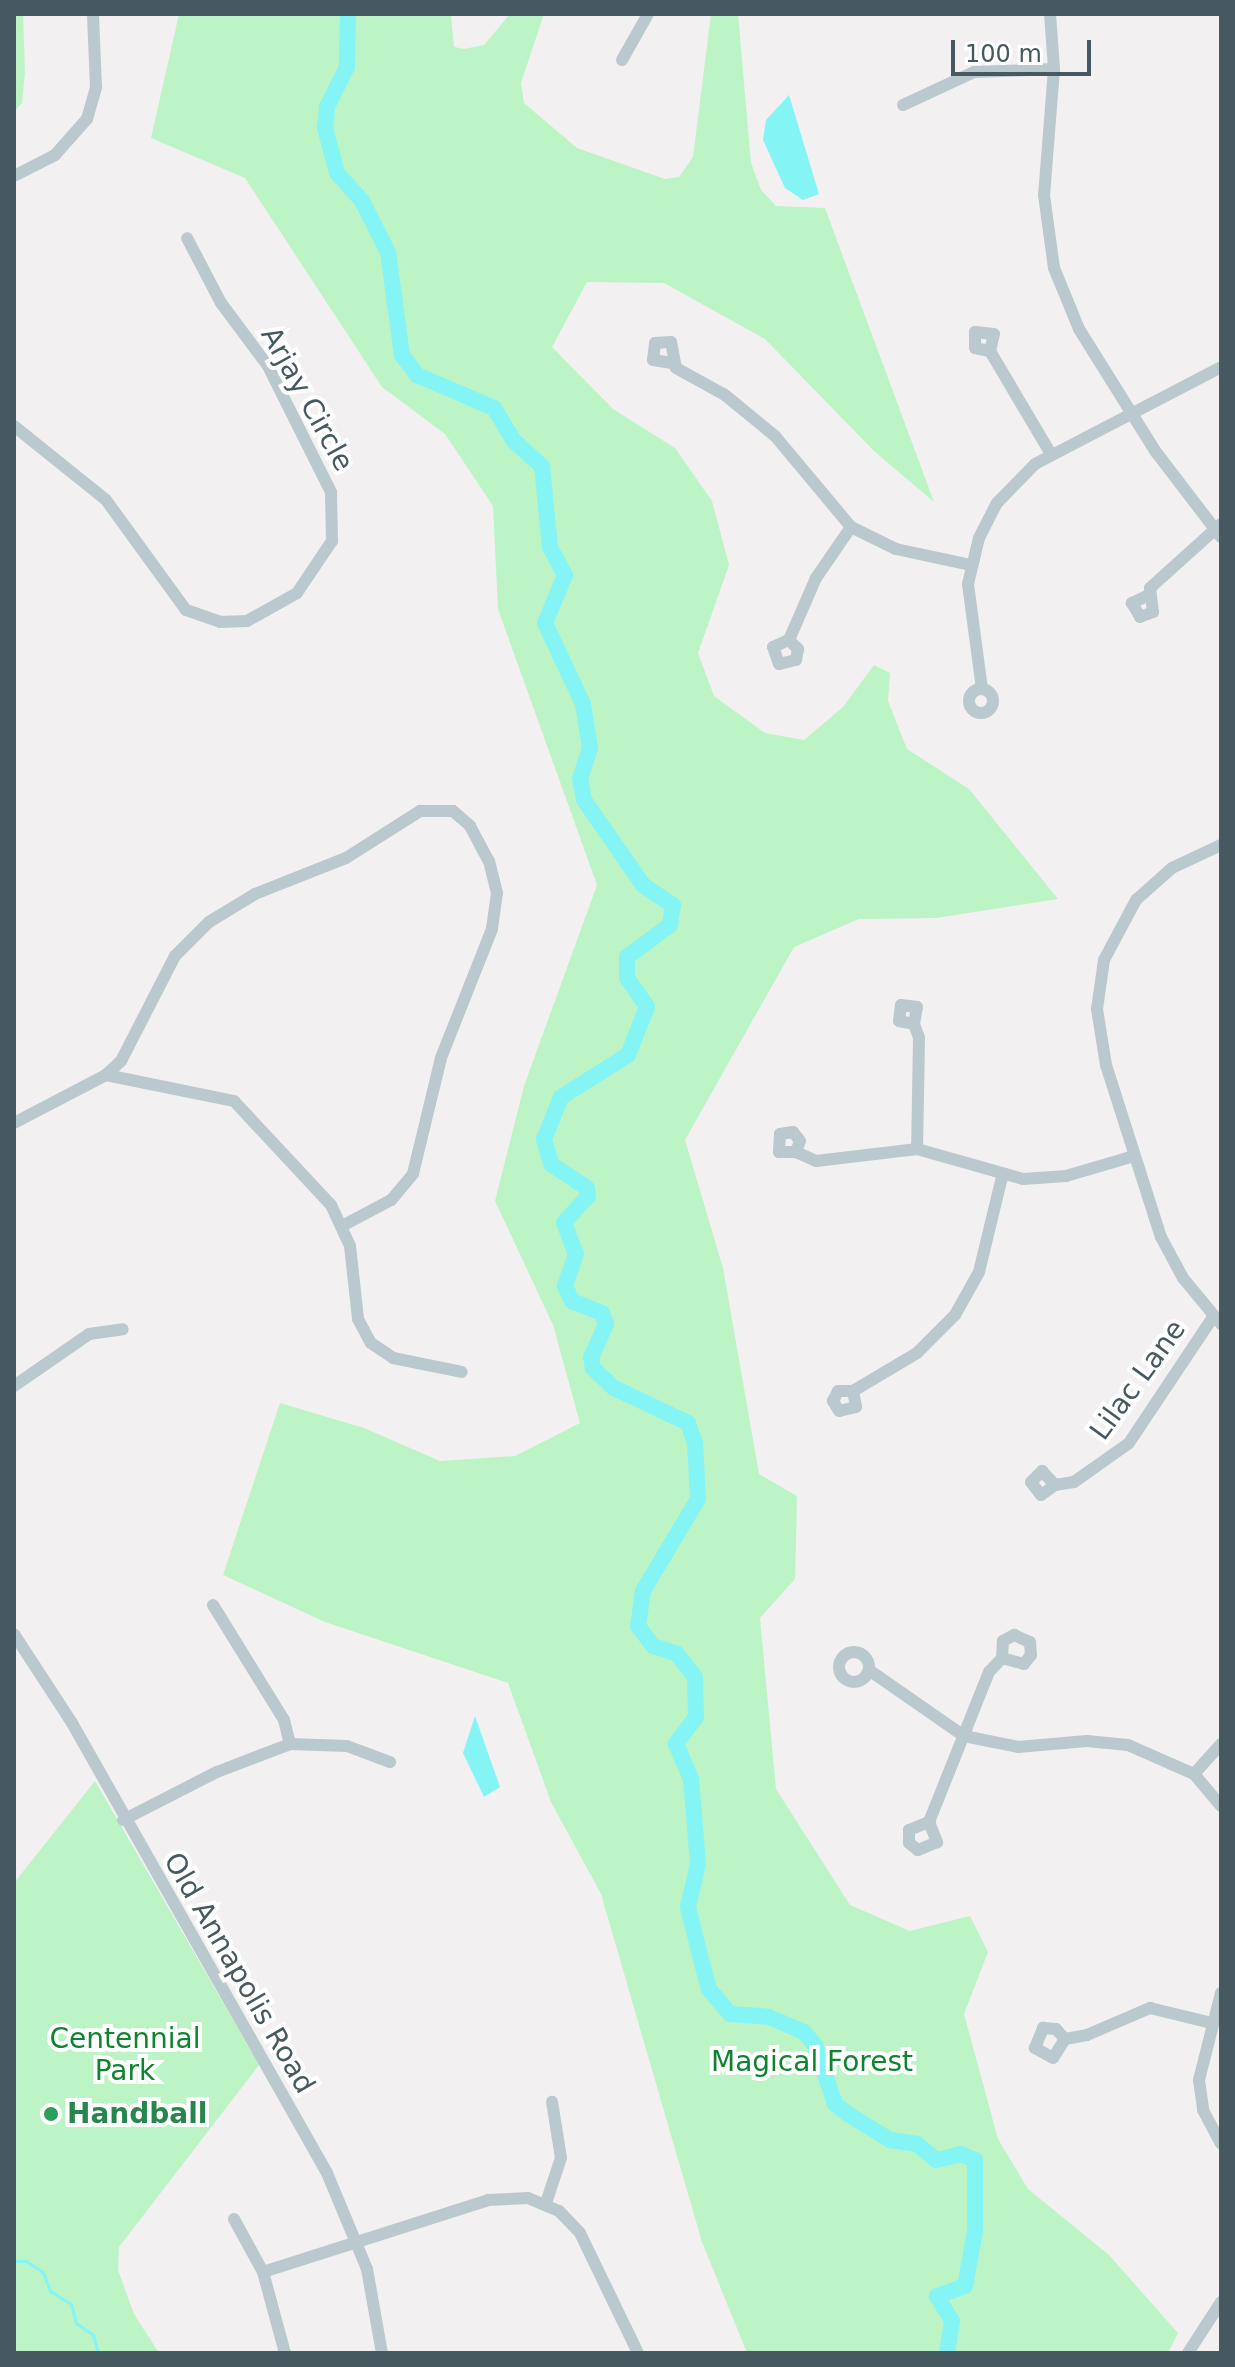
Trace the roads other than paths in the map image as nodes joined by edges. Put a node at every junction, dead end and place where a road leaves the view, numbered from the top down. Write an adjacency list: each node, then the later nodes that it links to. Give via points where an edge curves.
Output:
1 (93, 14): 7 (street, via 96,87 87,119 55,155)
2 (648, 14): 4 (street)
3 (1050, 14): 5 (street)
4 (622, 60)
5 (1054, 69): 6 (street, via 974,72); 12 (street, via 1044,182 1054,268 1079,329)
6 (903, 105)
7 (14, 176)
8 (187, 238): 13 (street, Arjay Circle, via 221,303 268,366 331,492 332,541 297,593 247,621 220,622 186,610 106,500)
9 (990, 351): 14 (street)
10 (672, 363): 15 (street, via 775,436)
11 (1221, 367): 12 (street)
12 (1132, 414): 14 (street); 16 (street)
13 (14, 426)
14 (1051, 454): 17 (street, via 997,503)
15 (851, 527): 17 (street, via 896,549); 19 (street, via 816,578)
16 (1219, 530): 18 (street)
17 (971, 565): 20 (street, via 969,624)
18 (1147, 596)
19 (789, 640)
20 (982, 689)
21 (1221, 845): 27 (street, via 1186,859 1146,889 1117,927 1104,960 1100,1037)
22 (914, 1024): 25 (street)
23 (106, 1075): 24 (street); 29 (street, via 234,1101 318,1188); 29 (street, via 121,1061 175,956 209,922 255,894 346,858 420,811 453,811 470,826 489,861 497,893 492,929 441,1058 413,1174 391,1200)
24 (14, 1123)
25 (917, 1149): 26 (street, via 831,1161); 28 (street)
26 (796, 1152)
27 (1134, 1156): 28 (street, via 1066,1176); 30 (street, via 1171,1257)
28 (1002, 1177): 34 (street, via 979,1272 955,1315 917,1353)
29 (342, 1226): 32 (street, via 358,1319 371,1343 403,1361)
30 (1217, 1320): 35 (street, Lilac Lane, via 1116,1456 1074,1482)
31 (123, 1329): 33 (street, via 89,1334)
32 (462, 1372)
33 (14, 1386)
34 (853, 1391)
35 (1055, 1485)
36 (213, 1605): 41 (street, via 284,1720)
37 (14, 1634): 46 (street, Old Annapolis Road, via 72,1723)
38 (1002, 1658): 40 (street, via 989,1672)
39 (869, 1670): 40 (street)
40 (964, 1736): 44 (street, via 1018,1747 1117,1743); 47 (street)
41 (290, 1744): 43 (street, via 347,1746); 46 (street, via 217,1772)
42 (1221, 1744): 44 (street)
43 (390, 1762)
44 (1194, 1774): 45 (street)
45 (1221, 1806)
46 (123, 1820): 55 (street, Old Annapolis Road, via 327,2173)
47 (929, 1822)
48 (1221, 1993): 49 (street)
49 (1212, 2023): 50 (street, via 1150,2008); 52 (street, via 1199,2094)
50 (1065, 2039)
51 (552, 2102): 53 (street, via 561,2158)
52 (1221, 2144)
53 (546, 2203): 55 (street, via 497,2199); 60 (street, via 570,2220 589,2246)
54 (234, 2219): 56 (street)
55 (357, 2239): 56 (street); 59 (street, Old Annapolis Road)
56 (263, 2272): 58 (street)
57 (1221, 2302): 61 (street)
58 (285, 2353)
59 (382, 2353)
60 (638, 2353)
61 (1188, 2353)

